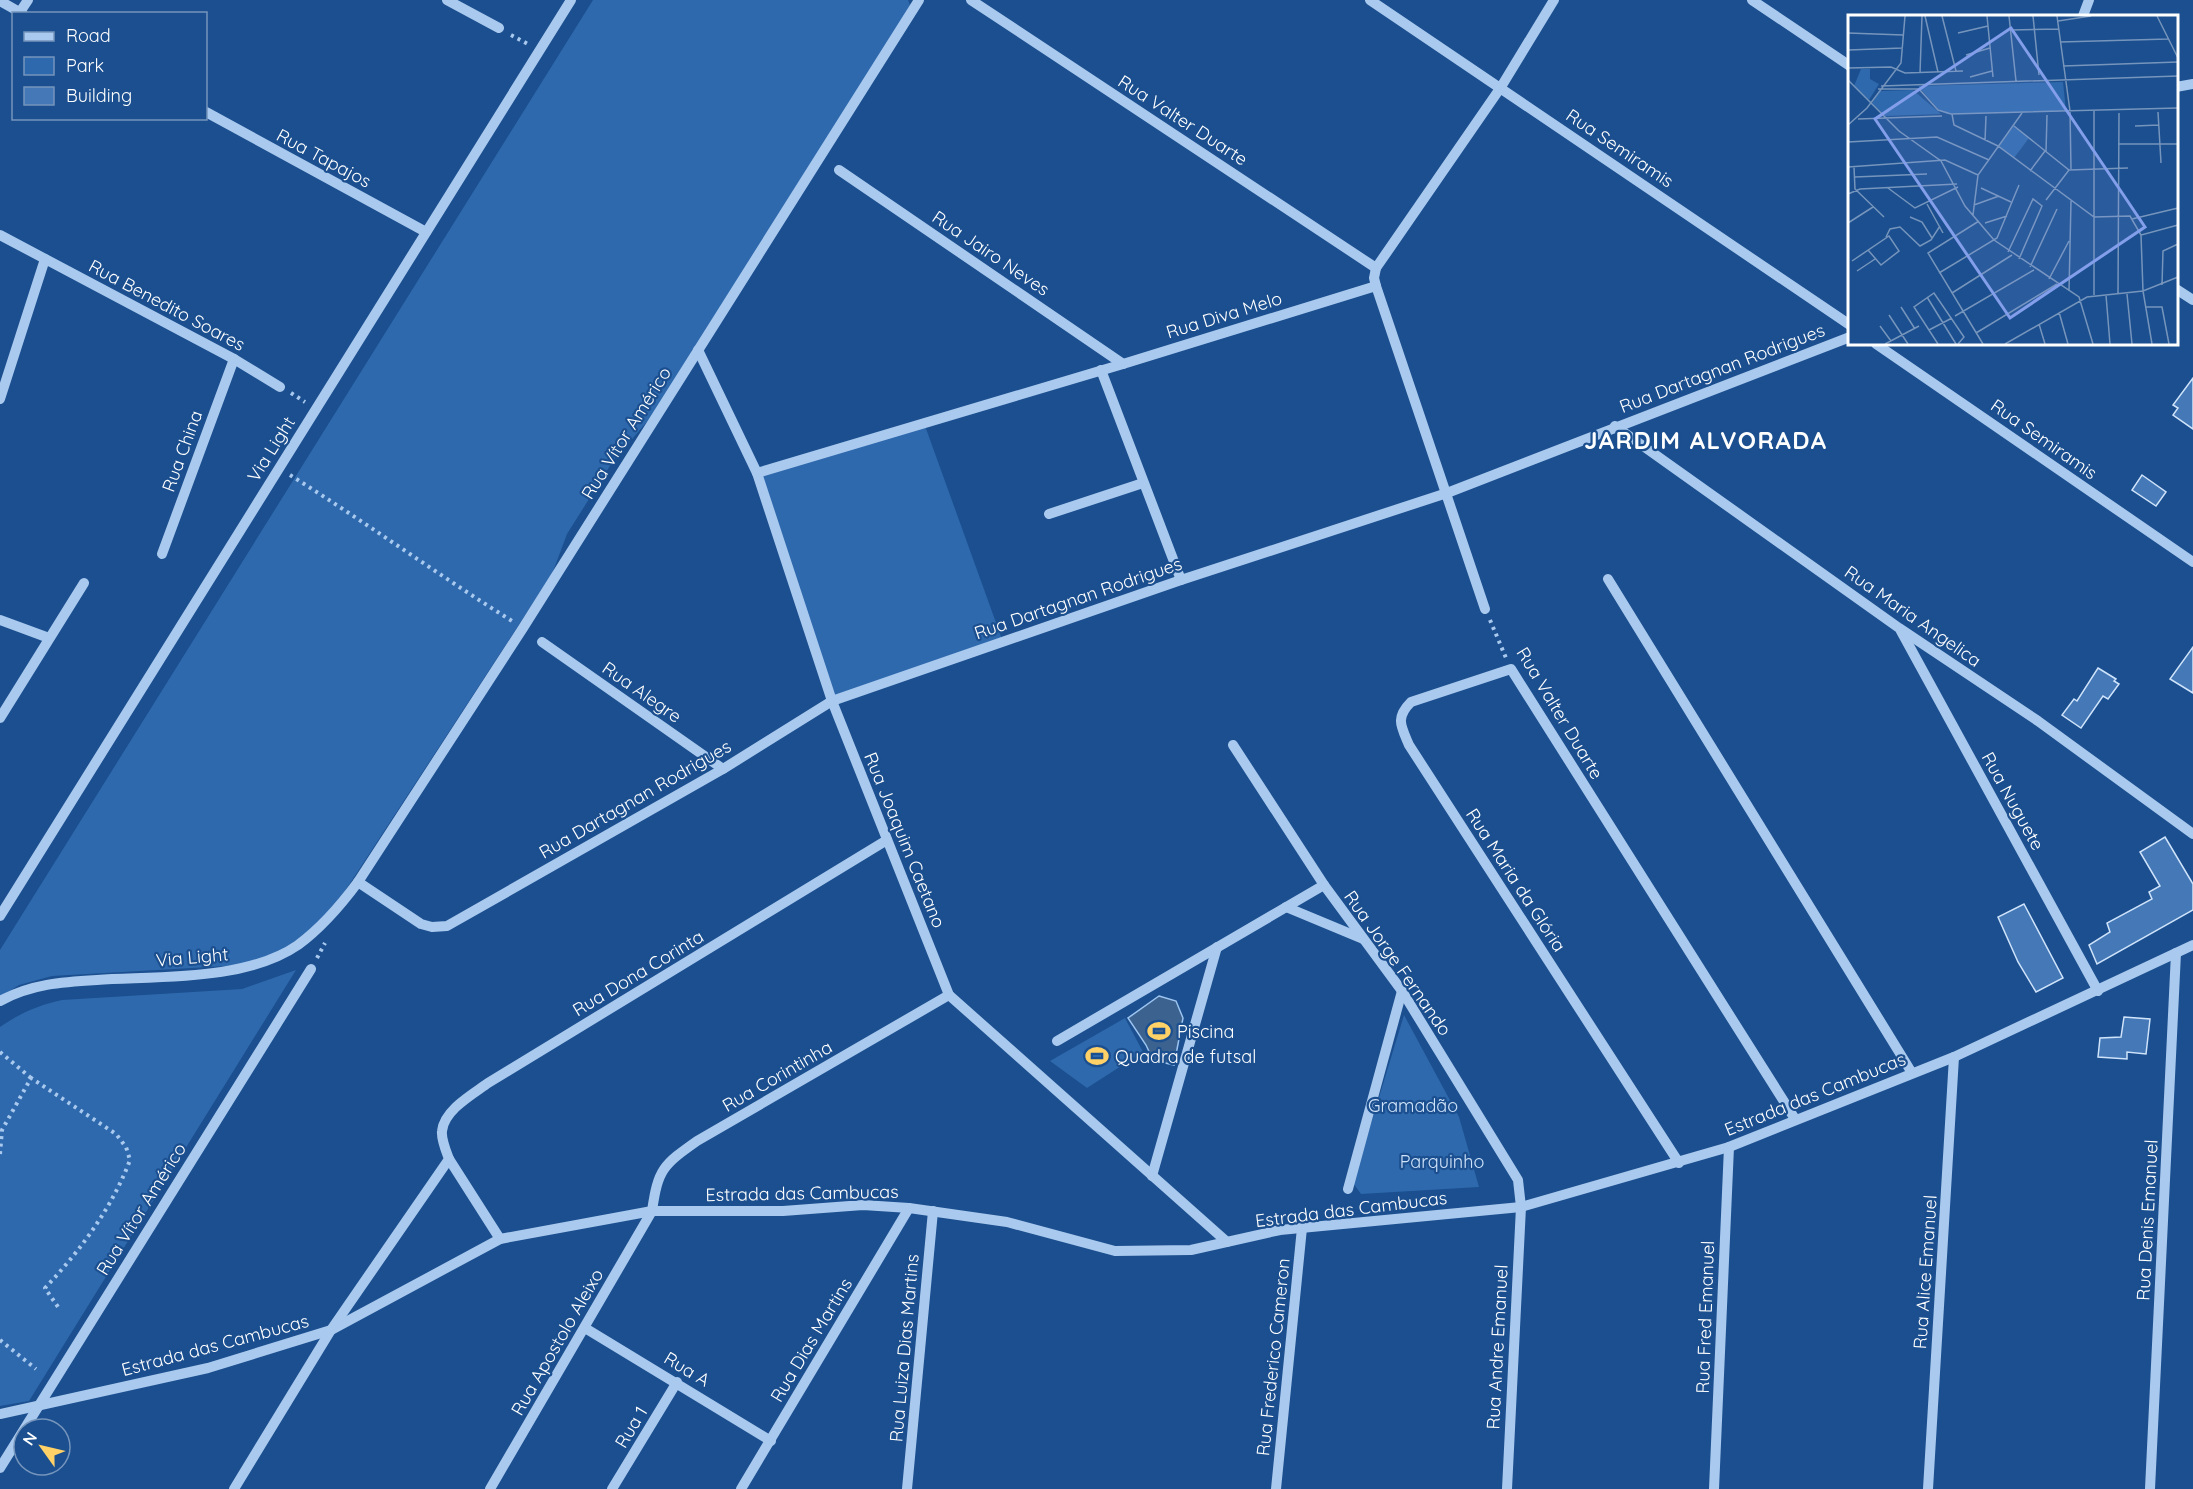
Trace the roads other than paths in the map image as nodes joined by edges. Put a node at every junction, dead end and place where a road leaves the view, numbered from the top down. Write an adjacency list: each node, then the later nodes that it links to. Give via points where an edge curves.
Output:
1 (447, 0): 12 (street)
2 (571, 0): 19 (street, Via Light)
3 (919, 0): 29 (street, Rua Vítor Américo)
4 (971, 0): 22 (street, Rua Valter Duarte)
5 (1370, 0): 15 (street, Rua Semiramis)
6 (1554, 0): 15 (street)
7 (1752, 0): 13 (street)
8 (2089, 0): 11 (street)
9 (0, 1): 10 (street)
10 (20, 12)
11 (2083, 15)
12 (498, 28)
13 (1848, 65)
14 (2193, 84): 16 (street)
15 (1501, 87): 22 (street); 26 (street, Rua Semiramis)
16 (2178, 87)
17 (207, 113): 19 (street, Rua Tapajos)
18 (839, 170): 31 (street, Rua Jairo Neves)
19 (426, 232): 60 (street, Via Light)
20 (0, 235): 21 (street, Rua Benedito Soares)
21 (45, 258): 30 (street, Rua Benedito Soares); 34 (street)
22 (1376, 268): 23 (street)
23 (1376, 286): 31 (street, Rua Diva Melo); 38 (street)
24 (2178, 290): 25 (street)
25 (2193, 300)
26 (1848, 324)
27 (1848, 338): 35 (street, Rua Dartagnan Rodrigues)
28 (1877, 345): 41 (street, Rua Semiramis)
29 (698, 350): 36 (street, Rua Joaquim Caetano); 57 (street, Rua Vítor Américo)
30 (234, 359): 33 (street, Rua Benedito Soares); 40 (street, Rua China)
31 (1124, 364): 32 (street, Rua Diva Melo)
32 (1101, 370): 36 (street, Rua Diva Melo); 37 (street)
33 (280, 387)
34 (0, 399)
35 (1615, 426): 38 (street, Rua Dartagnan Rodrigues); 47 (street, Rua Maria Angelica)
36 (757, 473): 51 (street, Rua Joaquim Caetano)
37 (1143, 483): 39 (street); 43 (street)
38 (1447, 493): 43 (street, Rua Dartagnan Rodrigues); 45 (street)
39 (1049, 514)
40 (162, 554)
41 (2193, 562)
42 (1608, 579): 72 (street)
43 (1181, 580): 51 (street, Rua Dartagnan Rodrigues)
44 (84, 583): 48 (street)
45 (1485, 609)
46 (0, 620): 48 (street)
47 (1899, 628): 55 (street, Rua Maria Angelica, via 2038,721); 67 (street, Rua Nuguete)
48 (49, 638): 52 (street)
49 (542, 642): 54 (street, Rua Alegre)
50 (1511, 669): 73 (street, Rua Valter Duarte); 76 (street, Rua Maria da Glória, via 1411,702 1400,717 1402,729 1415,755)
51 (832, 701): 54 (street, Rua Dartagnan Rodrigues); 56 (street, Rua Joaquim Caetano)
52 (0, 718)
53 (1233, 745): 58 (street, Rua Jorge Fernando)
54 (723, 769): 57 (street, Rua Dartagnan Rodrigues, via 447,926 421,924)
55 (2193, 834)
56 (887, 840): 68 (street, Rua Joaquim Caetano); 75 (street, Rua Dona Corinta, via 466,1099 441,1133)
57 (358, 882): 69 (street, Via Light, via 302,941 248,968 59,982 24,990)
58 (1324, 885): 59 (street); 61 (street, Rua Jorge Fernando)
59 (1286, 907): 61 (street); 63 (street)
60 (0, 916)
61 (1364, 939): 66 (street, Rua Jorge Fernando)
62 (2193, 945): 64 (street, Estrada das Cambucas)
63 (1217, 947): 70 (street); 77 (street)
64 (2176, 953): 67 (street, Estrada das Cambucas); 102 (street, Rua Denis Emanuel)
65 (311, 969): 89 (street, Rua Vítor Américo)
66 (1402, 991): 78 (street); 79 (street, Rua Jorge Fernando, via 1518,1180)
67 (2097, 991): 71 (street, Estrada das Cambucas)
68 (949, 995): 77 (street, Rua Joaquim Caetano); 81 (street, Rua Corintinha, via 671,1159 656,1184)
69 (0, 1001)
70 (1057, 1041)
71 (1954, 1056): 72 (street, Estrada das Cambucas); 101 (street, Rua Alice Emanuel)
72 (1912, 1072): 73 (street, Estrada das Cambucas)
73 (1795, 1119): 74 (street, Estrada das Cambucas)
74 (1729, 1147): 76 (street, Estrada das Cambucas); 100 (street, Rua Fred Emanuel)
75 (449, 1159): 84 (street, Rua Dona Corinta); 87 (street)
76 (1679, 1163): 79 (street, Estrada das Cambucas)
77 (1152, 1176): 85 (street, Rua Joaquim Caetano)
78 (1347, 1189)
79 (1521, 1207): 83 (street, Estrada das Cambucas); 99 (street, Rua Andre Emanuel)
80 (909, 1208): 81 (street, Estrada das Cambucas, via 863,1205 783,1211); 82 (street, Estrada das Cambucas); 91 (street, Rua Dias Martins)
81 (652, 1211): 84 (street, Estrada das Cambucas); 86 (street, Rua Apostolo Aleixo)
82 (933, 1211): 85 (street, Estrada das Cambucas, via 1007,1222 1115,1251 1191,1250); 97 (street, Rua Luiza Dias Martins)
83 (1302, 1228): 85 (street, Estrada das Cambucas); 98 (street, Rua Frederico Cameron)
84 (500, 1239): 87 (street, Estrada das Cambucas)
85 (1227, 1242)
86 (585, 1328): 88 (street, Rua A); 94 (street, Rua Apostolo Aleixo)
87 (331, 1330): 89 (street, Estrada das Cambucas, via 208,1368); 93 (street)
88 (677, 1382): 91 (street, Rua A); 95 (street, Rua 1)
89 (37, 1406): 90 (street, Estrada das Cambucas); 92 (street, Rua Vítor Américo)
90 (0, 1414)
91 (771, 1440): 96 (street, Rua Dias Martins)
92 (0, 1468)
93 (234, 1489)
94 (490, 1489)
95 (612, 1489)
96 (741, 1489)
97 (907, 1489)
98 (1276, 1489)
99 (1507, 1489)
100 (1714, 1489)
101 (1928, 1489)
102 (2150, 1489)

